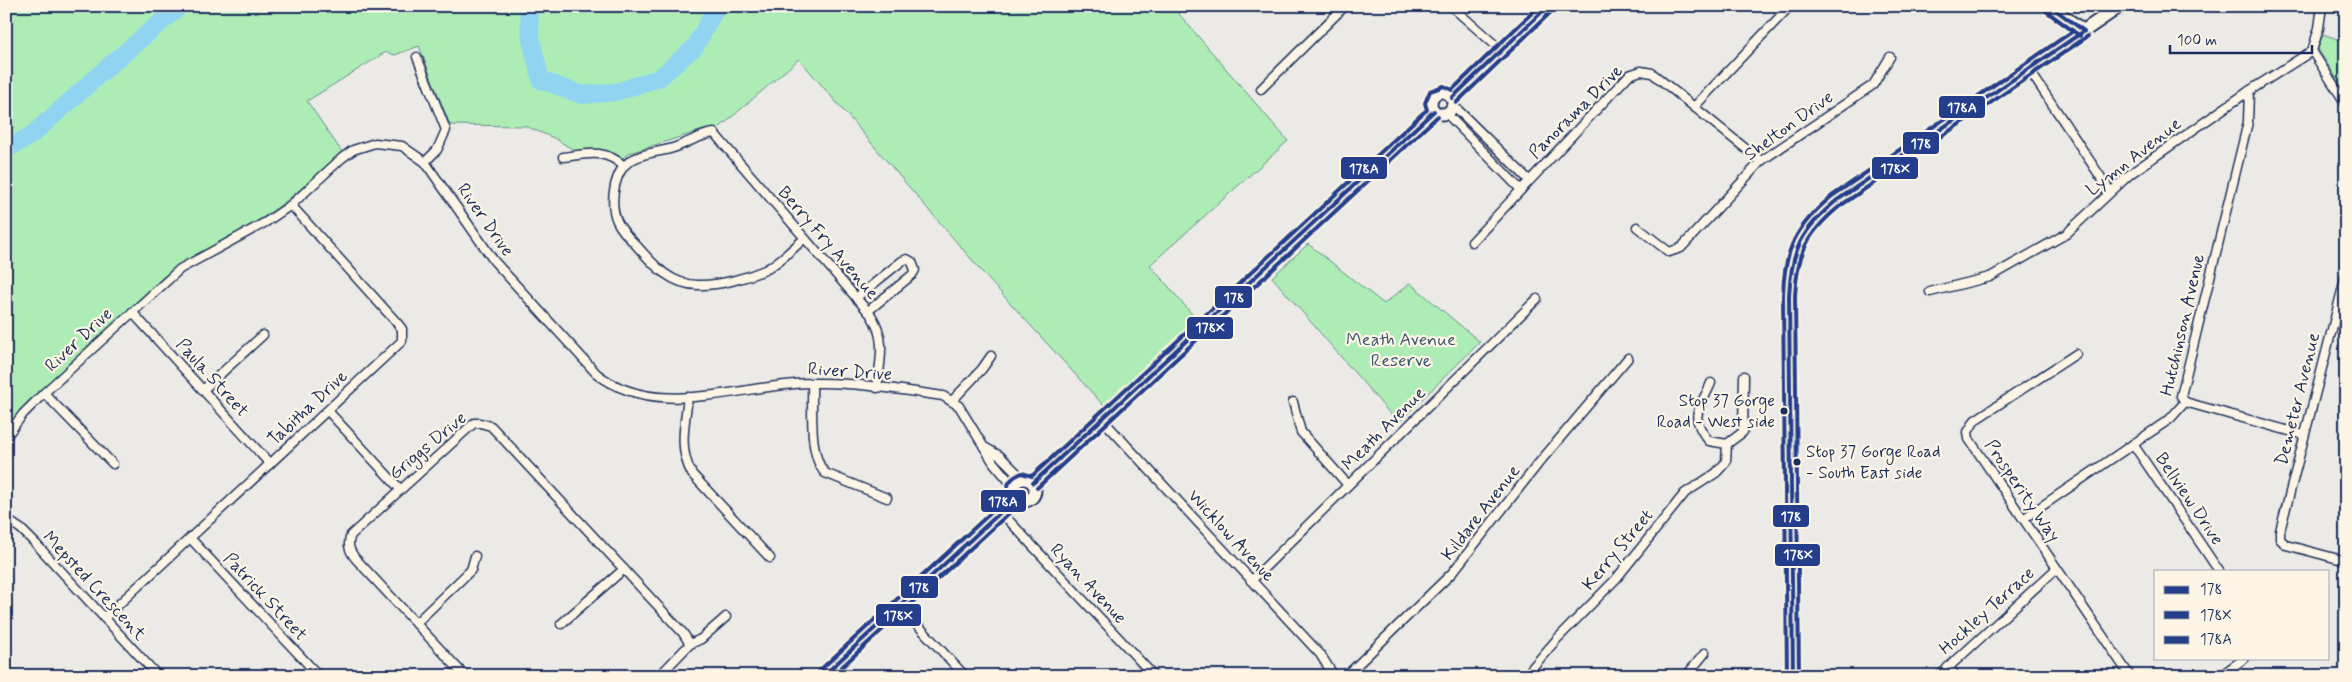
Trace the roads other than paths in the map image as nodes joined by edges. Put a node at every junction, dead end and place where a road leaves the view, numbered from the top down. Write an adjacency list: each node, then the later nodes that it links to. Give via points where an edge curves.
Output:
1 (1345, 6): 14 (street)
2 (1451, 6): 9 (street)
3 (1548, 6): 9 (street)
4 (1790, 6): 18 (street)
5 (2050, 6): 8 (street)
6 (2120, 6): 8 (main road)
7 (2322, 6): 10 (street)
8 (2084, 31): 13 (main road)
9 (1502, 51): 17 (street)
10 (2312, 51): 15 (street, Lymn Avenue); 16 (street)
11 (417, 57): 22 (street, via 446,130 437,150)
12 (1890, 57): 21 (street, Shelton Drive, via 1873,85)
13 (2028, 68): 26 (street); 95 (main road, via 1828,207 1808,226 1794,250 1788,296)
14 (1260, 89)
15 (2250, 91): 26 (street, Lymn Avenue); 50 (street, Hutchinson Avenue, via 2248,122 2181,396)
16 (2346, 104)
17 (1451, 105): 19 (street, via 1439,113); 19 (street, via 1444,92 1437,93 1431,100); 24 (street); 25 (street)
18 (1694, 107): 21 (street, Panorama Drive); 24 (street, Panorama Drive, via 1652,73 1640,71 1629,75)
19 (1434, 111): 52 (street)
20 (562, 158): 23 (street, via 603,154)
21 (1761, 161): 28 (street, Shelton Drive, via 1681,248 1669,252)
22 (425, 162): 27 (street, River Drive, via 411,151 393,144 362,146 342,158); 47 (street, River Drive, via 494,261 596,373 609,384 630,393 664,398)
23 (624, 166): 29 (street, Berry Fry Avenue, via 639,156 714,133); 29 (street, via 614,190 617,220 622,230 657,268 682,283 708,285 766,269)
24 (1529, 180): 25 (street, Panorama Drive)
25 (1522, 190): 30 (street, Panorama Drive)
26 (2110, 191): 32 (street, Lymn Avenue, via 2066,234 1990,277)
27 (291, 205): 36 (street, River Drive, via 180,269); 51 (street, Tabitha Drive, via 398,324 403,335 398,346)
28 (1637, 227)
29 (804, 238): 33 (street, Berry Fry Avenue)
30 (1472, 242)
31 (2346, 275): 53 (street, Demeter Avenue)
32 (1930, 292)
33 (856, 298): 35 (street, Berry Fry Avenue); 35 (street, via 902,261 912,262 915,270 912,275)
34 (1537, 299): 60 (street, Meath Avenue)
35 (868, 311): 44 (street, Berry Fry Avenue, via 877,324 882,342)
36 (132, 312): 45 (street, Paula Street); 46 (street, River Drive)
37 (263, 335): 45 (street)
38 (2076, 354): 66 (street, Prosperity Way, via 1975,420 1968,432)
39 (991, 356): 48 (street)
40 (1628, 358): 92 (street, Kildare Avenue, via 1452,573)
41 (1744, 376): 55 (street, Kerry Street, via 1743,432)
42 (812, 383): 44 (street, River Drive); 47 (street, River Drive, via 788,383); 63 (street, via 814,447 820,468 825,473)
43 (1711, 383): 55 (street, via 1700,403 1698,425 1709,441)
44 (877, 388): 48 (street, River Drive, via 943,396)
45 (203, 390): 59 (street, Paula Street)
46 (44, 393): 54 (street, River Drive); 58 (street)
47 (688, 397): 69 (street, via 683,443 686,464)
48 (952, 401): 57 (street, via 959,406)
49 (1293, 402): 60 (street, via 1301,432)
50 (2185, 402): 53 (street); 56 (street, Hutchinson Avenue, via 2170,419)
51 (328, 411): 59 (street, Tabitha Drive); 62 (street)
52 (1102, 419): 61 (street); 74 (street, Wicklow Avenue)
53 (2304, 435): 70 (street, Demeter Avenue, via 2280,538 2286,544)
54 (6, 437)
55 (1727, 444): 93 (street, Kerry Street, via 1726,462 1716,473 1685,493 1616,579)
56 (2134, 444): 66 (street, Hutchinson Avenue); 73 (street, Bellview Drive)
57 (986, 448): 61 (street, via 993,462); 61 (street, via 1000,456)
58 (113, 464)
59 (270, 464): 67 (street, Tabitha Drive)
60 (1348, 486): 74 (street, Meath Avenue)
61 (1021, 487): 64 (street)
62 (400, 489): 71 (street, Griggs Drive, via 474,423 492,426); 78 (street, Griggs Drive, via 351,535 349,547 355,558)
63 (887, 498)
64 (1001, 512): 75 (street); 90 (street, Ryan Avenue)
65 (6, 519): 77 (street, Mepsted Crescent, via 37,546)
66 (2023, 519): 72 (street, Prosperity Way)
67 (190, 538): 77 (street, Tabitha Drive); 85 (street, Patrick Street)
68 (475, 556): 78 (street, via 471,570)
69 (770, 558)
70 (2346, 562)
71 (624, 569): 79 (street); 80 (street, Griggs Drive)
72 (2056, 569): 83 (street, Hockley Terrace); 98 (street, Prosperity Way)
73 (2218, 570)
74 (1251, 581): 91 (street, Wicklow Avenue, via 1320,654)
75 (900, 606): 88 (street); 89 (street)
76 (726, 617): 80 (street, via 701,639)
77 (104, 618): 84 (street, Mepsted Crescent)
78 (416, 623): 86 (street, Griggs Drive)
79 (561, 624)
80 (690, 644): 87 (street)
81 (1705, 653): 94 (street)
82 (2243, 660): 99 (street)
83 (1948, 667): 96 (street, Hockley Terrace); 97 (street)
84 (158, 676)
85 (318, 676)
86 (465, 676)
87 (660, 676)
88 (823, 676)
89 (965, 676)
90 (1154, 676)
91 (1334, 676)
92 (1346, 676)
93 (1525, 676)
94 (1686, 676)
95 (1794, 676)
96 (1939, 676)
97 (1956, 676)
98 (2130, 676)
99 (2220, 676)

